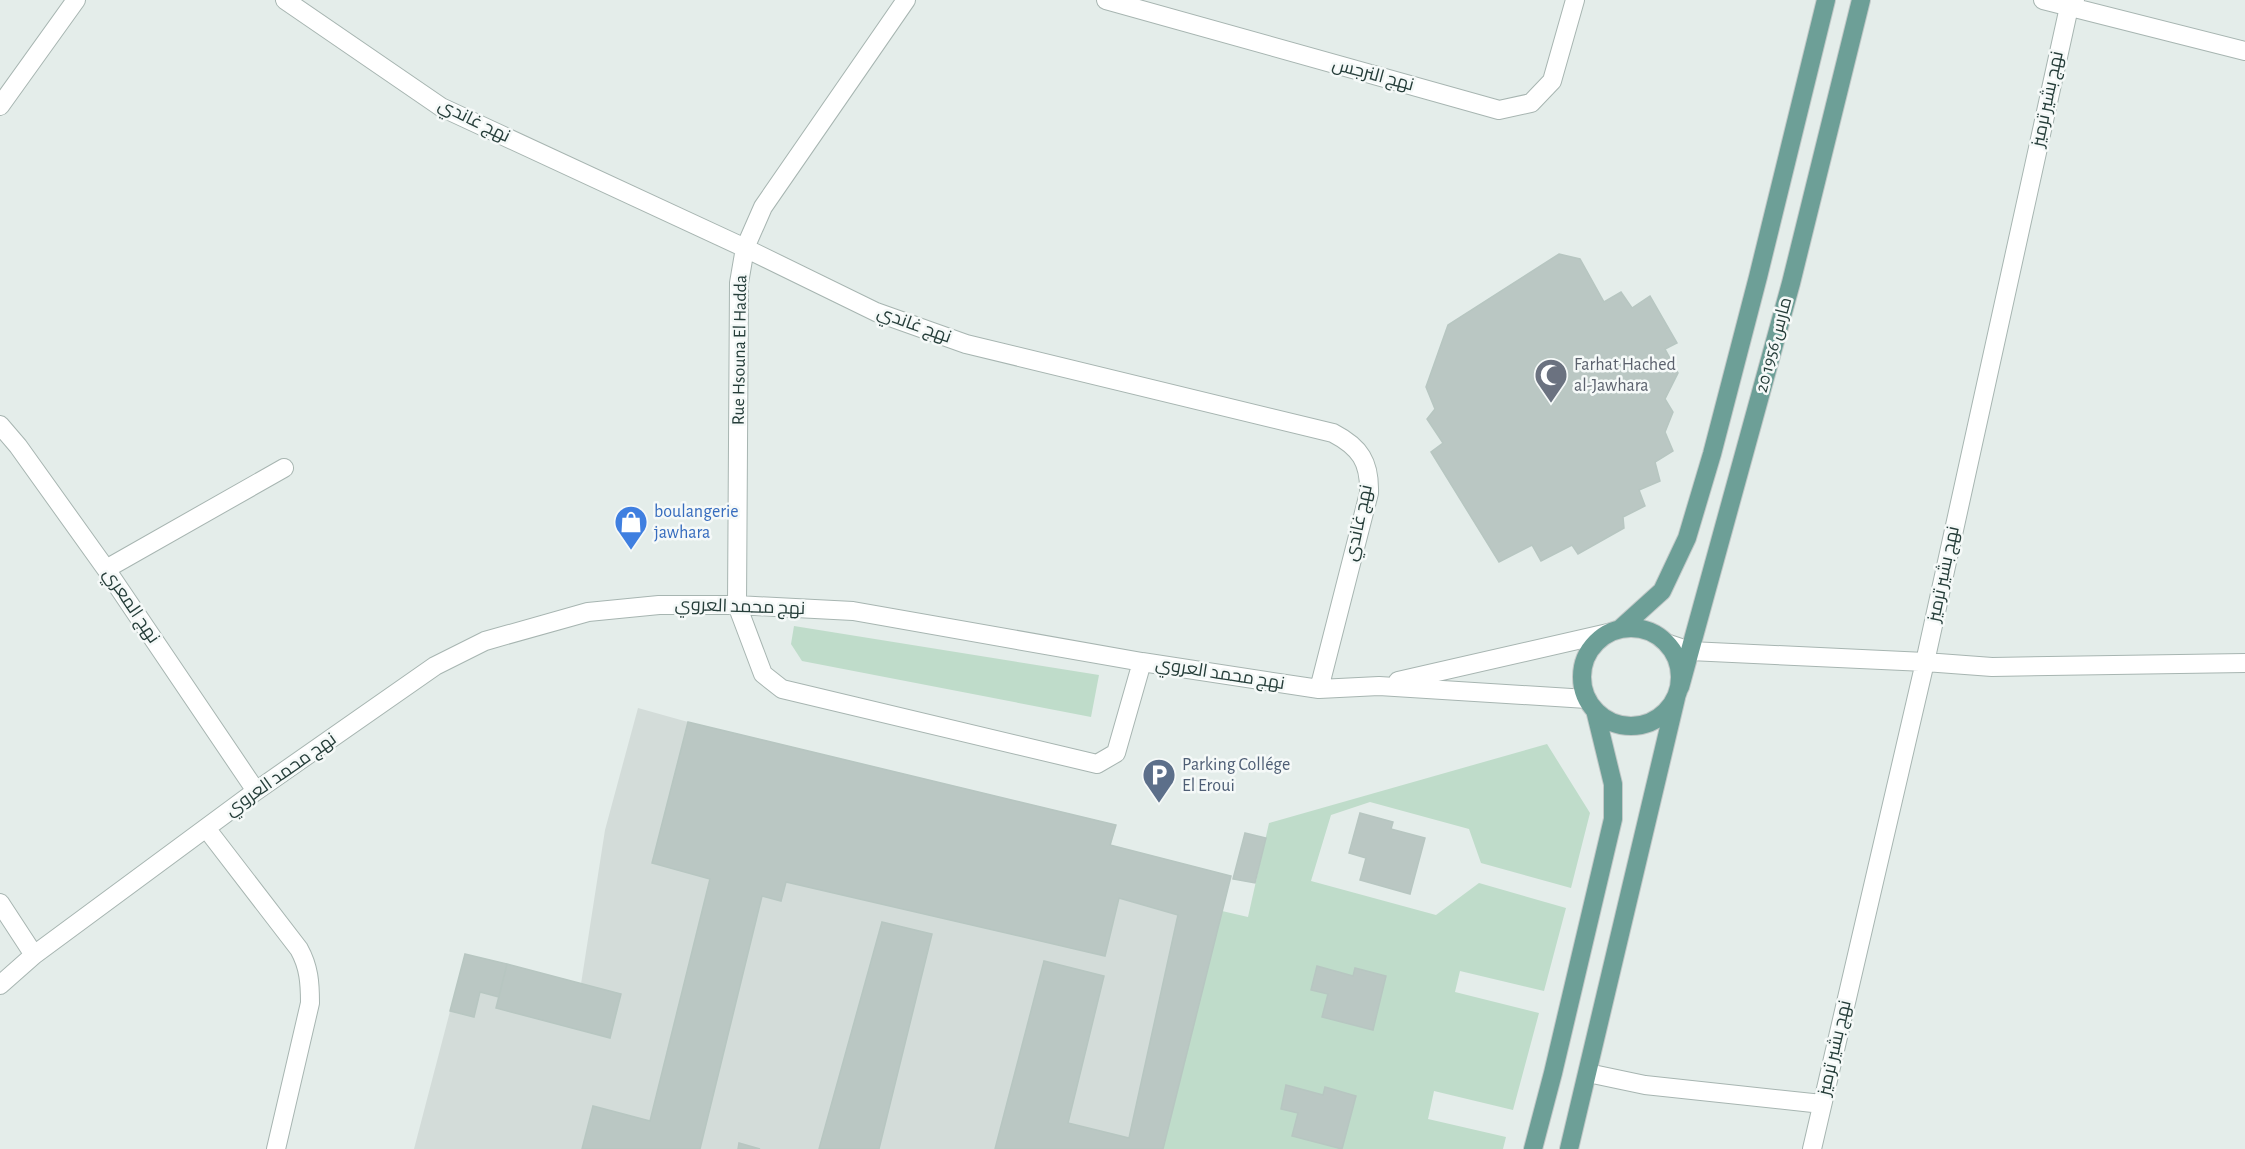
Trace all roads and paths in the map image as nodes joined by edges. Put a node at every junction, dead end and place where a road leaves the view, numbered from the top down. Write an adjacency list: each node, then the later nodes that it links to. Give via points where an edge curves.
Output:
1 (76, 0): 11 (street)
2 (285, 0): 12 (street, نهج غاندي, via 441,107)
3 (906, 0): 12 (street, Rue Hsouna El Hadda, via 763,207)
4 (1106, 0): 5 (street, نهج النرجس, via 1499,110 1531,103 1552,81)
5 (1575, 0)
6 (1826, 0): 17 (main road, 20 مارس 1956, via 1755,288 1687,538 1662,591)
7 (1861, 0): 19 (main road, 20 مارس 1956, via 1791,283)
8 (2043, 0): 9 (street)
9 (2072, 4): 10 (street); 21 (street, نهج بشير ترميز)
10 (2245, 51)
11 (0, 106)
12 (745, 248): 16 (street, Rue Hsouna El Hadda, via 739,283); 24 (street, نهج غاندي, via 876,312 966,344 1333,433 1346,440 1366,463 1369,492)
13 (0, 425): 15 (street, نهج المعري)
14 (284, 468): 15 (street)
15 (106, 568): 27 (street, نهج المعري)
16 (736, 604): 20 (street, نهج محمد العروي, via 853,611); 20 (street, via 763,674 782,689 1097,764 1116,753); 27 (street, نهج محمد العروي, via 659,605 588,612 485,641 435,666)
17 (1614, 631): 18 (main road, via 1633,627 1646,630); 23 (street); 26 (main road, via 1596,642 1585,662 1583,685)
18 (1669, 644): 19 (street); 25 (main road, via 1681,672)
19 (1690, 651): 21 (street); 25 (main road, 20 مارس 1956)
20 (1142, 662): 24 (street, نهج محمد العروي)
21 (1925, 662): 22 (street, via 1992,667); 33 (street, نهج بشير ترميز)
22 (2245, 663)
23 (1379, 686): 24 (street, نهج محمد العروي); 26 (street, نهج محمد العروي)
24 (1319, 689)
25 (1678, 693): 26 (main road, via 1667,712 1639,726 1622,726 1608,720); 32 (main road, 20 مارس 1956)
26 (1591, 705): 35 (main road, via 1613,784 1613,819)
27 (256, 791): 28 (street, نهج محمد العروي)
28 (206, 828): 30 (street, نهج محمد العروي); 34 (street, via 299,950 310,981 310,1003)
29 (0, 903): 30 (street)
30 (34, 955): 31 (street, نهج محمد العروي)
31 (0, 985)
32 (1588, 1073): 33 (street, via 1645,1085); 36 (main road, 20 مارس 1956)
33 (1822, 1104): 37 (street, نهج بشير ترميز)
34 (276, 1149)
35 (1533, 1149)
36 (1569, 1149)
37 (1812, 1149)

